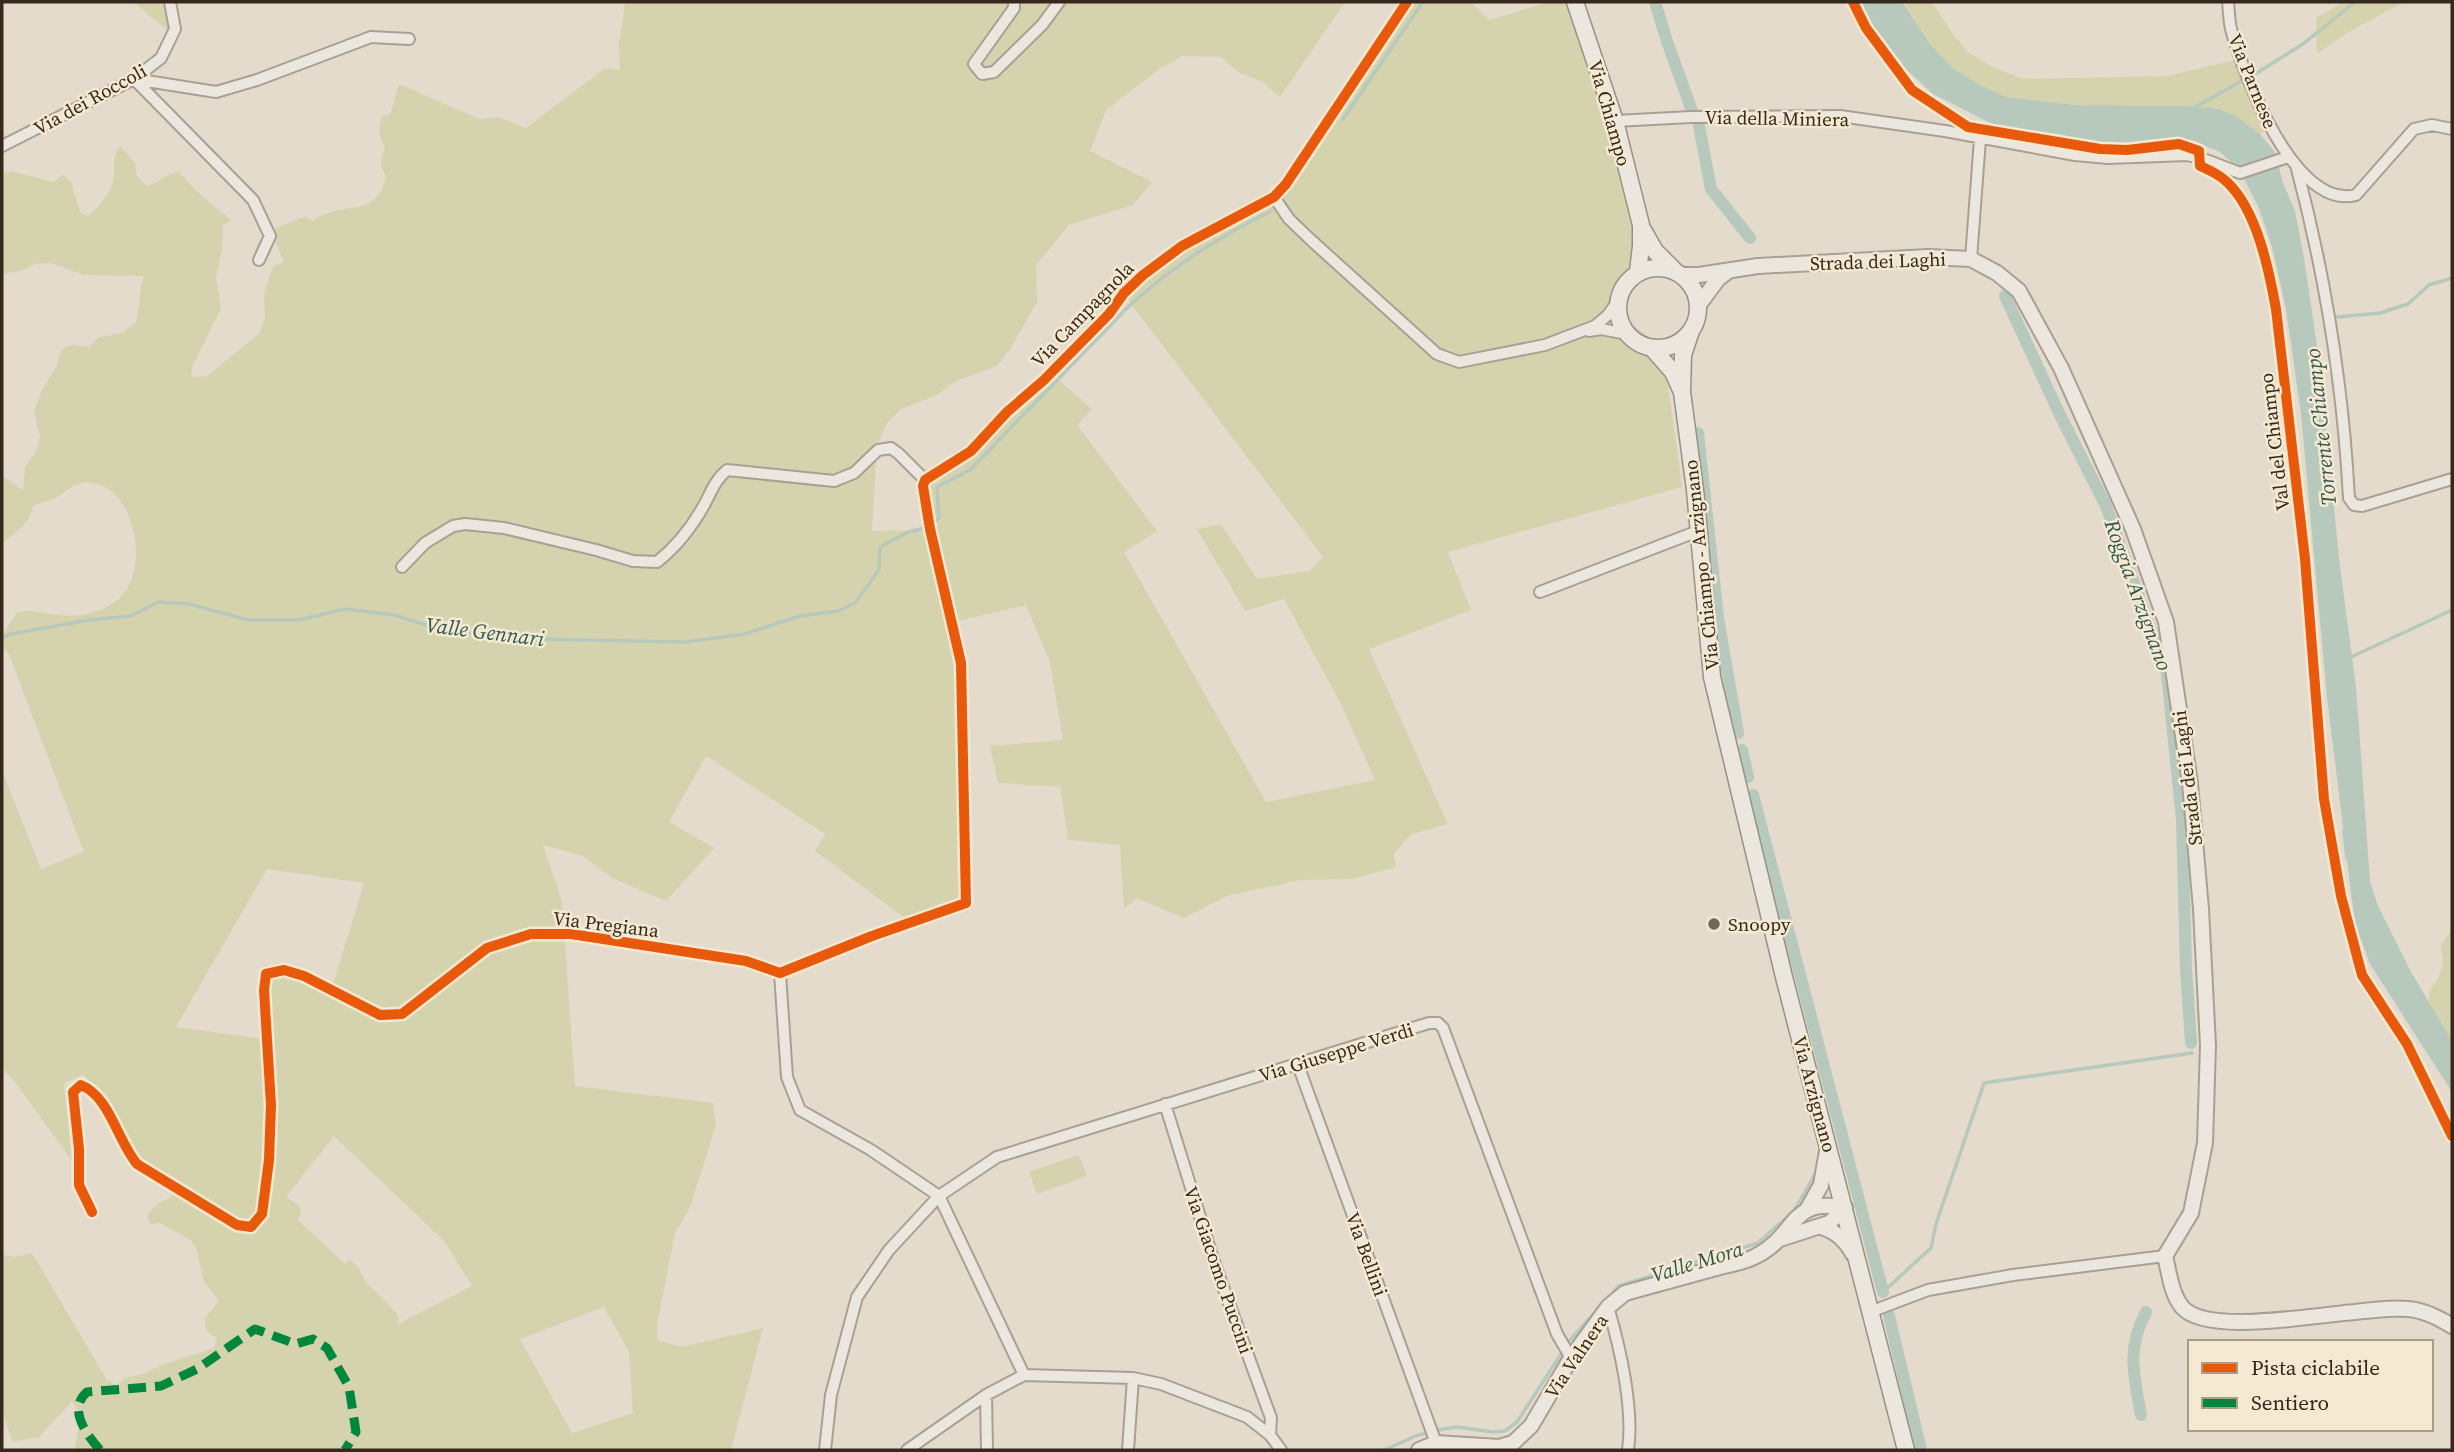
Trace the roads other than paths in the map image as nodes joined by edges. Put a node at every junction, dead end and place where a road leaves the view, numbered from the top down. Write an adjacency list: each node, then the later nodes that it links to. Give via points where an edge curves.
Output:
1 (170, 2): 8 (street, Via dei Roccoli, via 175,29 161,58)
2 (1014, 2): 3 (street, via 974,64 982,74 994,72)
3 (1059, 2)
4 (1406, 2): 14 (street, Via Campagnola)
5 (1575, 2): 9 (main road, Via Chiampo)
6 (2228, 2): 13 (street, Via Parnese, via 2231,27 2264,118)
7 (409, 39): 8 (street, via 371,37 216,92)
8 (134, 79): 12 (street, Via dei Roccoli); 17 (street, via 253,200 270,236)
9 (1615, 121): 11 (street, Via della Miniera, via 1840,116); 15 (main road, Via Chiampo)
10 (2452, 129): 13 (street, Via Parnese, via 2432,125 2414,129 2356,195 2343,198 2318,186)
11 (1980, 139): 13 (street, Via della Miniera, via 2108,158 2187,155 2239,173); 16 (street)
12 (2, 146)
13 (2292, 161): 28 (street, via 2316,240 2349,498 2362,506)
14 (1275, 197): 24 (street, via 1312,241 1447,359 1460,362 1545,345); 29 (street, Via Campagnola, via 1182,246 1143,275 971,452)
15 (1640, 225): 19 (main road); 20 (main road, via 1655,251)
16 (1971, 259): 18 (street, Strada dei Laghi, via 1928,257); 44 (street, Strada dei Laghi, via 2018,291 2044,335 2133,529 2166,622 2190,783 2208,1045 2205,1143 2191,1213)
17 (259, 260)
18 (1731, 270): 20 (street, Strada dei Laghi); 22 (street, via 1718,279)
19 (1638, 272): 20 (main road, via 1662,268); 21 (main road, via 1627,281)
20 (1678, 273): 22 (main road, via 1692,287)
21 (1618, 302): 24 (street, via 1595,326); 25 (main road)
22 (1698, 306): 23 (main road)
23 (1691, 331): 26 (main road, via 1674,345); 27 (main road, Via Chiampo - Arzignano, via 1683,355)
24 (1576, 333): 25 (street, via 1601,329)
25 (1627, 334): 26 (main road)
26 (1652, 348): 27 (main road, via 1673,372)
27 (1682, 392): 30 (main road, Via Chiampo - Arzignano)
28 (2452, 479)
29 (925, 480): 31 (street, via 891,448 878,450 854,473 834,481 727,470 716,479 704,506 673,550 657,562 633,561 504,528 465,524 425,543); 34 (street, via 930,529 961,663 966,903)
30 (1698, 531): 32 (street); 33 (main road, Via Chiampo - Arzignano, via 1712,677)
31 (402, 568)
32 (1540, 592)
33 (1726, 737): 37 (main road, Via Arzignano)
34 (780, 973): 38 (street, via 787,1077 800,1110); 41 (street, Via Pregiana, via 746,961 571,934 531,934 487,948 402,1014 380,1016 304,976 284,970 266,974 271,1105 262,1214 251,1227 237,1225 137,1164 93,1090 80,1085 73,1092 79,1185)
35 (1298, 1065): 36 (street, Via Giuseppe Verdi); 49 (street, Via Giuseppe Verdi, via 1429,1023 1443,1028 1557,1334); 54 (street, Via Bellini)
36 (1165, 1104): 38 (street, Via Giuseppe Verdi, via 998,1157); 53 (street, Via Giacomo Puccini, via 1215,1265 1271,1418)
37 (1828, 1142): 39 (main road, Via Arzignano); 40 (street, Via Valnera, via 1821,1185)
38 (939, 1196): 50 (street); 55 (street, Via Giuseppe Verdi, via 889,1250 857,1297 831,1395)
39 (1845, 1208): 40 (street, via 1822,1204); 42 (street, Via Valnera); 45 (main road, Via Arzignano)
40 (1807, 1210): 43 (street, Via Valnera)
41 (92, 1212)
42 (1821, 1227): 43 (street, Via Valnera); 45 (street, via 1840,1237)
43 (1780, 1239): 46 (street, Via Valnera, via 1756,1257 1625,1293)
44 (2165, 1256): 47 (street, via 1928,1290); 48 (street, via 2183,1307 2223,1322 2409,1309)
45 (1858, 1262): 47 (main road, Via Arzignano)
46 (1608, 1307): 49 (street, Via Valnera); 61 (street, via 1631,1432)
47 (1870, 1312): 62 (main road, Via Arzignano)
48 (2452, 1326)
49 (1571, 1358): 54 (street, Via Valnera, via 1531,1426 1513,1443 1499,1447)
50 (1024, 1375): 51 (street); 52 (street)
51 (1133, 1378): 53 (street, via 1247,1417); 58 (street)
52 (986, 1395): 56 (street); 57 (street)
53 (1270, 1435): 59 (street)
54 (1436, 1443): 60 (street, Via Valnera)
55 (825, 1450)
56 (907, 1450)
57 (987, 1450)
58 (1128, 1450)
59 (1281, 1450)
60 (1419, 1450)
61 (1629, 1450)
62 (1906, 1450)

